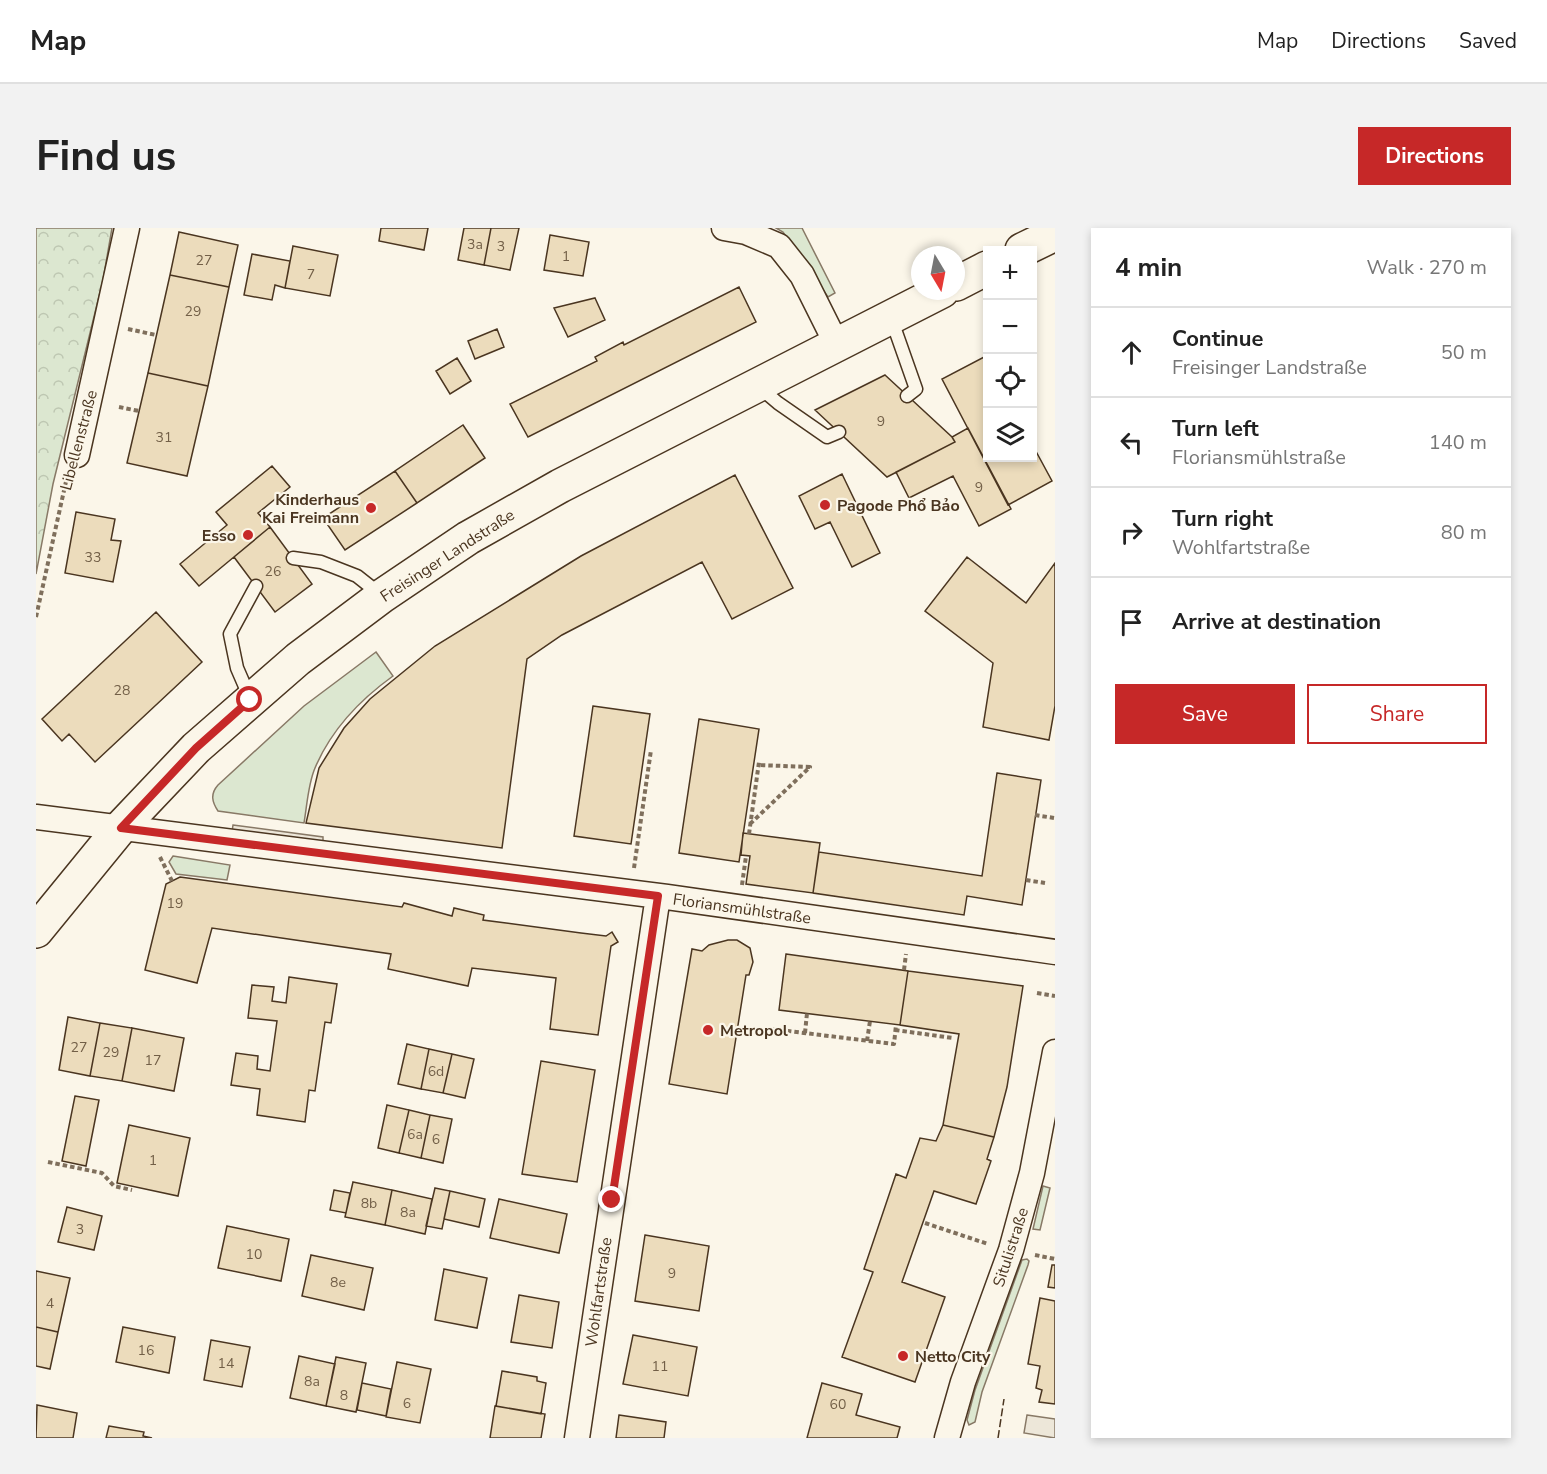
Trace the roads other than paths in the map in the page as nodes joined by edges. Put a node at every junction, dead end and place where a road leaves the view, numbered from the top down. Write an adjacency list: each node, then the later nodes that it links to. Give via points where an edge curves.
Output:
1 (128, 228): 13 (street, Libellenstraße)
2 (739, 229): 9 (street, via 779,246 802,275)
3 (1055, 234): 4 (main road)
4 (1030, 246)
5 (983, 270): 6 (main road)
6 (965, 279)
7 (924, 300): 8 (main road, Freisinger Landstraße)
8 (890, 317): 9 (main road, Freisinger Landstraße); 11 (lane, via 916,389)
9 (837, 345): 10 (main road, Freisinger Landstraße)
10 (757, 386): 12 (lane, via 827,436); 16 (main road, Freisinger Landstraße, via 560,486 468,538)
11 (907, 396)
12 (839, 432)
13 (77, 455)
14 (293, 558): 16 (lane, via 321,562 357,576)
15 (256, 586): 17 (lane, via 230,634 237,668)
16 (382, 596): 17 (main road, Freisinger Landstraße)
17 (250, 700): 19 (main road, Freisinger Landstraße, via 196,748)
18 (36, 817): 19 (street, Floriansmühlstraße)
19 (121, 828): 20 (street, Floriansmühlstraße); 21 (main road, Freisinger Landstraße)
20 (658, 896): 22 (street, Floriansmühlstraße); 24 (street, Wohlfartstraße)
21 (36, 931)
22 (1055, 952)
23 (1055, 1058): 25 (street, Situlistraße, via 1032,1173 1011,1250)
24 (577, 1438)
25 (947, 1438)

